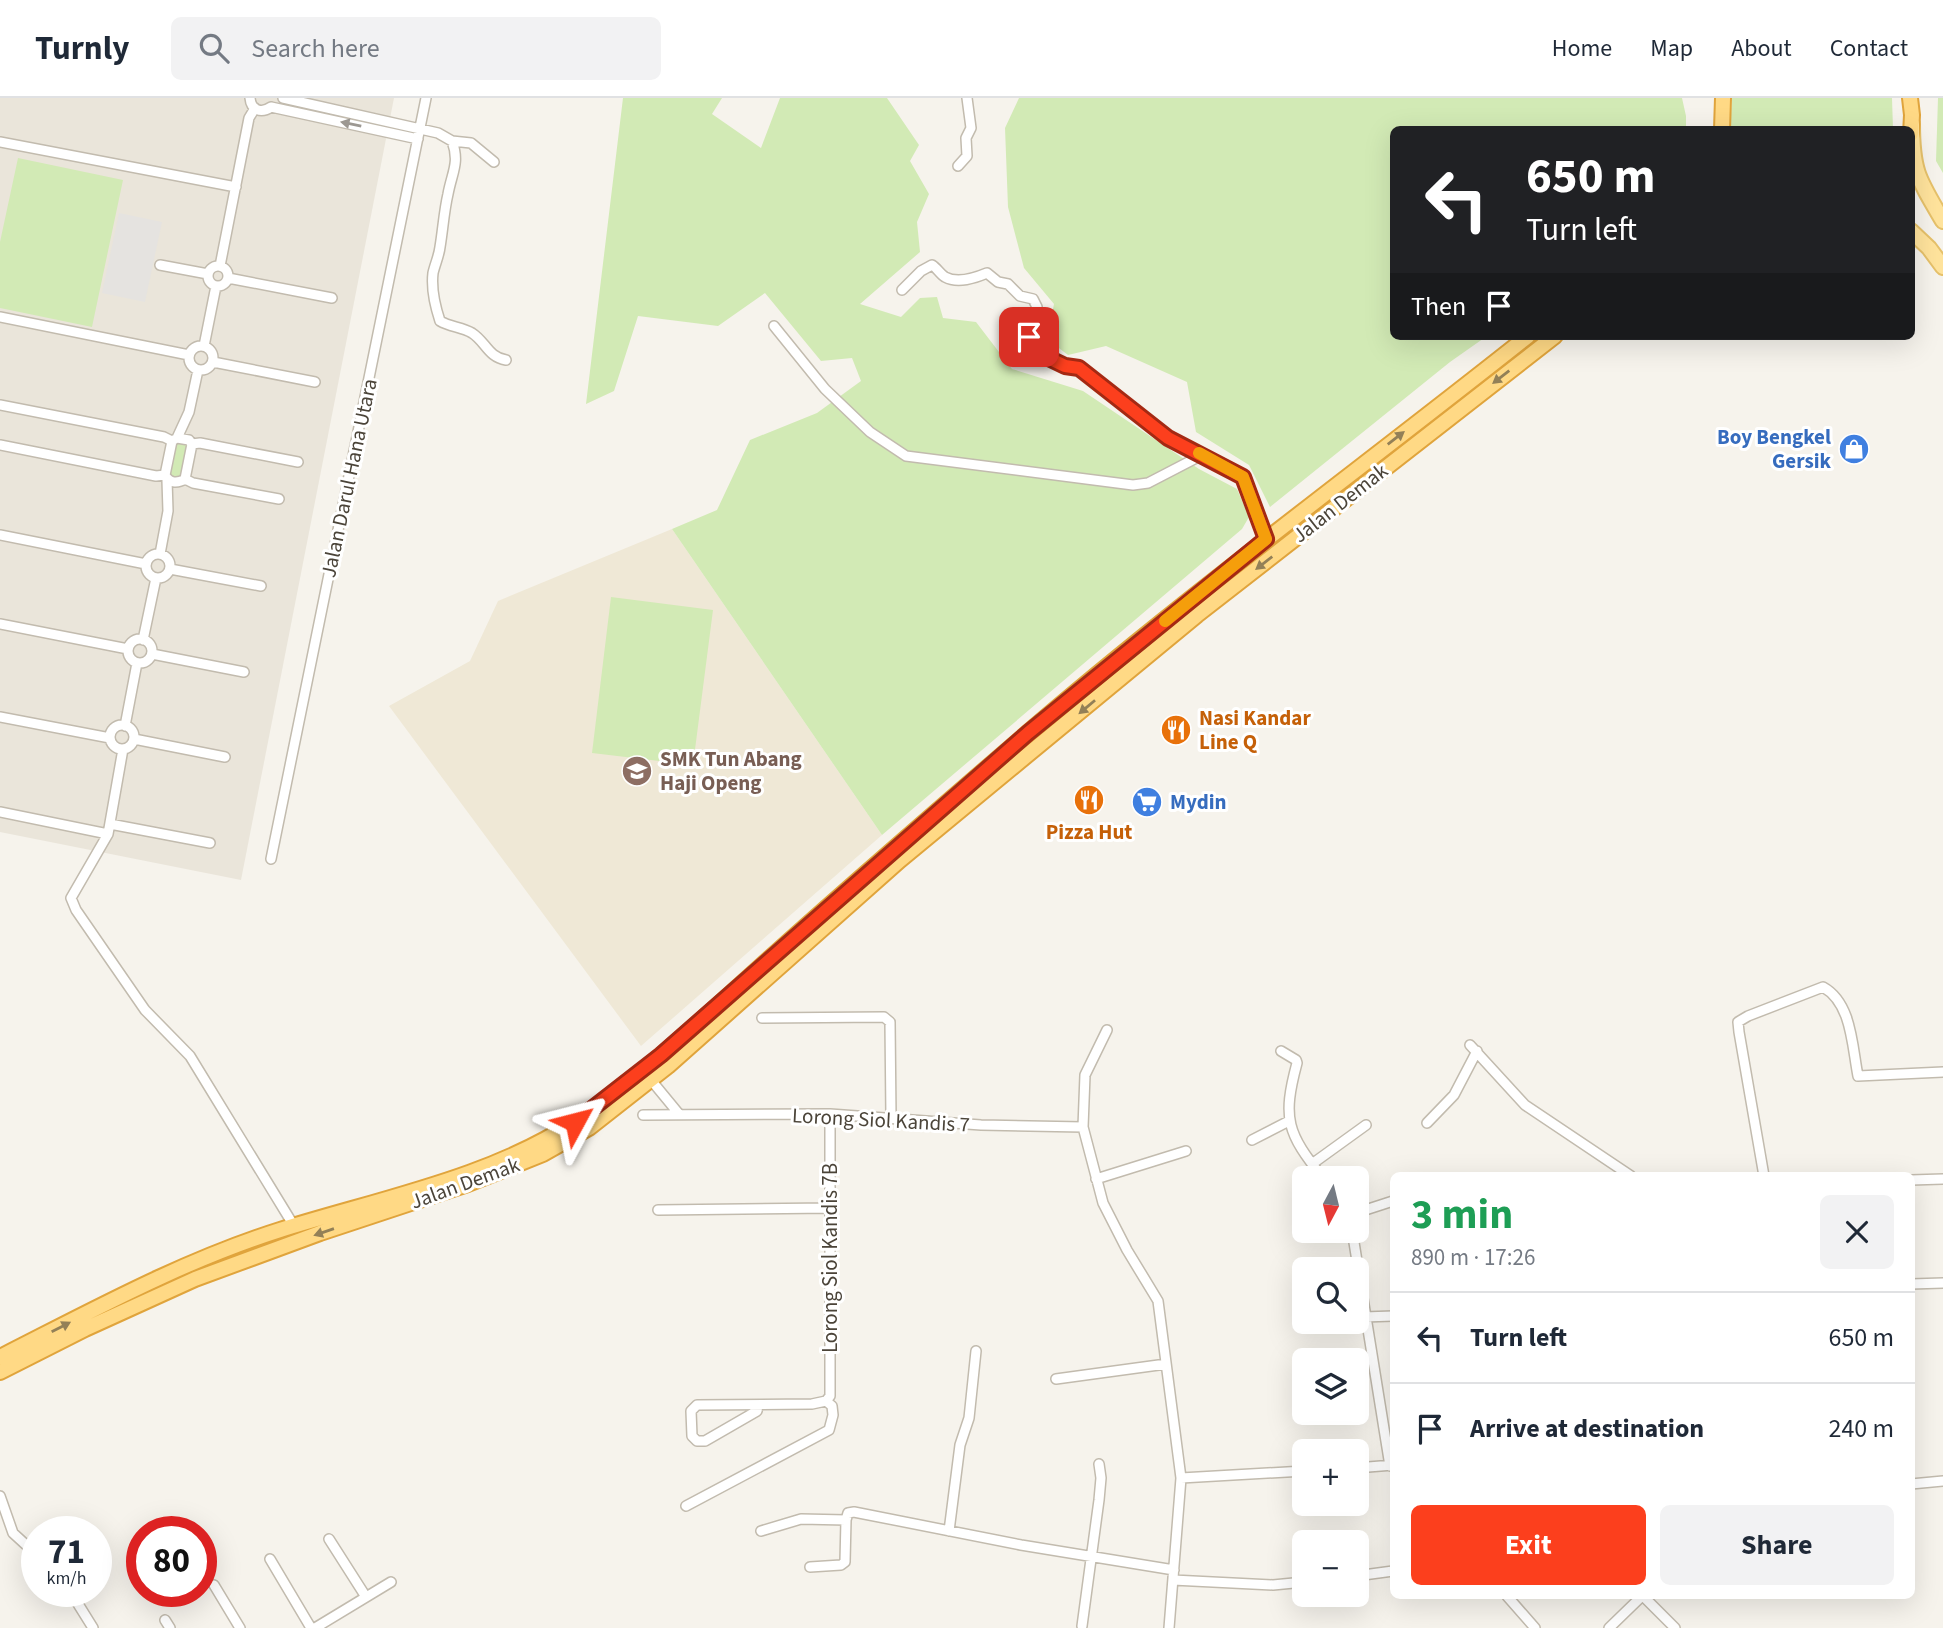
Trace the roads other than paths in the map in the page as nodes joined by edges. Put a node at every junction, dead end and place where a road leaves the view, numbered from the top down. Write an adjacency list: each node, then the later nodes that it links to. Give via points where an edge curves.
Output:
1 (250, 98): 8 (street)
2 (283, 98): 12 (street)
3 (426, 98): 12 (street, Jalan Darul Hana Utara)
4 (967, 98): 17 (street, via 971,128 966,138 967,156)
5 (1910, 98): 11 (highway)
6 (272, 102): 8 (street, via 264,111); 13 (street, one-way to 6)
7 (1722, 103): 9 (highway); 10 (highway)
8 (255, 108): 19 (street)
9 (1717, 126)
10 (1722, 126)
11 (1912, 126)
12 (420, 128): 13 (street, Jalan Darul Hana Utara); 14 (street)
13 (418, 139): 73 (street, Jalan Darul Hana Utara)
14 (452, 141): 16 (street, via 471,143); 36 (street, via 457,163 433,273 437,310 440,321 466,329 496,358)
15 (0, 142): 19 (street)
16 (494, 162)
17 (958, 166)
18 (1915, 167): 20 (main road)
19 (236, 187): 23 (street)
20 (1943, 221)
21 (1915, 235): 24 (main road)
22 (160, 265): 25 (street)
23 (220, 266): 25 (street); 26 (street)
24 (1943, 267)
25 (208, 274): 27 (street)
26 (228, 278): 27 (street); 29 (street)
27 (216, 286): 34 (street)
28 (902, 290): 45 (street, via 932,265 954,279 987,274 1008,284 1020,296 1036,302 1029,337 1034,351 1079,368 1168,438)
29 (332, 298)
30 (0, 317): 35 (street)
31 (774, 326): 45 (street, via 824,389 870,432 906,456 1133,485 1148,483)
32 (1523, 340): 52 (highway, Jalan Demak, one-way to 32)
33 (1550, 340): 78 (highway, Jalan Demak, one-way to 78, via 1197,615 900,860)
34 (204, 346): 35 (street); 37 (street, via 212,353)
35 (188, 355): 38 (street, via 191,366)
36 (506, 360)
37 (213, 362): 38 (street, via 206,370); 39 (street)
38 (198, 370): 41 (street)
39 (315, 382)
40 (0, 405): 42 (street)
41 (189, 412): 42 (street); 43 (street)
42 (174, 439): 43 (street); 47 (street)
43 (190, 442): 46 (street); 48 (street)
44 (0, 445): 47 (street)
45 (1202, 455): 52 (street, via 1243,477)
46 (298, 462)
47 (166, 478): 48 (street); 50 (street)
48 (182, 480): 49 (street); 50 (street)
49 (279, 499)
50 (168, 511): 53 (street)
51 (0, 535): 54 (street)
52 (1266, 539): 99 (highway, Jalan Demak, via 1028,733 661,1055 575,1122 474,1170)
53 (160, 554): 54 (street); 55 (street, via 168,559)
54 (146, 564): 56 (street, via 147,572)
55 (170, 569): 56 (street); 57 (street)
56 (156, 578): 59 (street)
57 (261, 586)
58 (0, 624): 60 (street)
59 (143, 640): 60 (street, via 132,642); 61 (street)
60 (128, 649): 62 (street)
61 (152, 654): 62 (street, via 146,662); 63 (street)
62 (137, 663): 65 (street)
63 (244, 672)
64 (0, 717): 66 (street)
65 (125, 726): 66 (street, via 115,728); 67 (street)
66 (110, 738): 68 (street, via 114,746)
67 (134, 739): 68 (street); 69 (street)
68 (123, 749): 71 (street)
69 (226, 757)
70 (0, 812): 71 (street)
71 (109, 829): 72 (street); 99 (street, via 71,898 76,910 145,1010 190,1056)
72 (210, 843)
73 (271, 859)
74 (762, 1018): 82 (street, via 884,1017 890,1022)
75 (1107, 1030): 86 (street, via 1085,1074)
76 (1281, 1051): 83 (street, via 1297,1063 1288,1100)
77 (1943, 1072): 91 (street, via 1858,1076 1844,1007 1823,987 1748,1016 1738,1022)
78 (651, 1080): 79 (street); 108 (highway, Jalan Demak, one-way to 108, via 589,1128 543,1154 195,1279)
79 (679, 1114): 80 (street, Lorong Siol Kandis 7); 81 (street, Lorong Siol Kandis 7)
80 (830, 1114): 82 (street, Lorong Siol Kandis 7); 96 (street, Lorong Siol Kandis 7B)
81 (643, 1115)
82 (891, 1117): 86 (street, Lorong Siol Kandis 7)
83 (1289, 1121): 87 (street); 89 (street, via 1301,1152)
84 (1427, 1123): 90 (street, via 1454,1095 1473,1048 1525,1105)
85 (1366, 1125): 89 (street)
86 (1083, 1127): 92 (street)
87 (1252, 1140)
88 (1186, 1151): 92 (street)
89 (1312, 1164)
90 (1619, 1172)
91 (1763, 1172)
92 (1096, 1179): 107 (street, via 1126,1250 1158,1301)
93 (1943, 1179): 94 (street)
94 (1915, 1180)
95 (1390, 1202): 97 (street)
96 (830, 1208): 98 (street); 110 (street, Lorong Siol Kandis 7B, via 830,1396)
97 (1369, 1209)
98 (658, 1210)
99 (294, 1226): 106 (highway, Jalan Demak, one-way to 99, via 149,1282)
100 (1943, 1283): 101 (street)
101 (1915, 1284)
102 (1390, 1316): 103 (street)
103 (1369, 1317)
104 (1367, 1334): 112 (street)
105 (976, 1352): 124 (street)
106 (0, 1357)
107 (1166, 1364): 109 (street); 117 (street)
108 (0, 1372)
109 (1056, 1379)
110 (826, 1401): 111 (street); 121 (street, Lorong Siol Kandis 7B, via 833,1415 829,1430)
111 (758, 1405): 111 (street, via 750,1417 705,1441 692,1436 691,1411 697,1405)
112 (1390, 1460)
113 (1099, 1464): 127 (street)
114 (1390, 1466): 115 (street)
115 (1369, 1467)
116 (1292, 1472): 117 (street)
117 (1181, 1478): 132 (street)
118 (1943, 1481): 119 (street)
119 (1915, 1484)
120 (0, 1500): 126 (street, via 13,1533)
121 (686, 1506)
122 (846, 1520): 123 (street, via 804,1518); 124 (street, via 848,1513 854,1512); 129 (street, via 845,1562)
123 (761, 1531)
124 (949, 1531): 127 (street)
125 (329, 1539): 136 (street)
126 (21, 1540)
127 (1092, 1557): 132 (street); 141 (street)
128 (270, 1559): 144 (street)
129 (810, 1567)
130 (1390, 1571): 131 (street)
131 (1369, 1574)
132 (1173, 1575): 134 (street); 145 (street)
133 (391, 1581): 136 (street)
134 (1292, 1584)
135 (217, 1590): 143 (street)
136 (366, 1597): 144 (street)
137 (1510, 1599): 146 (street)
138 (1640, 1599): 147 (street)
139 (1646, 1599): 148 (street)
140 (80, 1607): 142 (street)
141 (1082, 1626)
142 (93, 1628)
143 (240, 1628)
144 (313, 1628)
145 (1169, 1628)
146 (1535, 1628)
147 (1609, 1628)
148 (1675, 1628)

